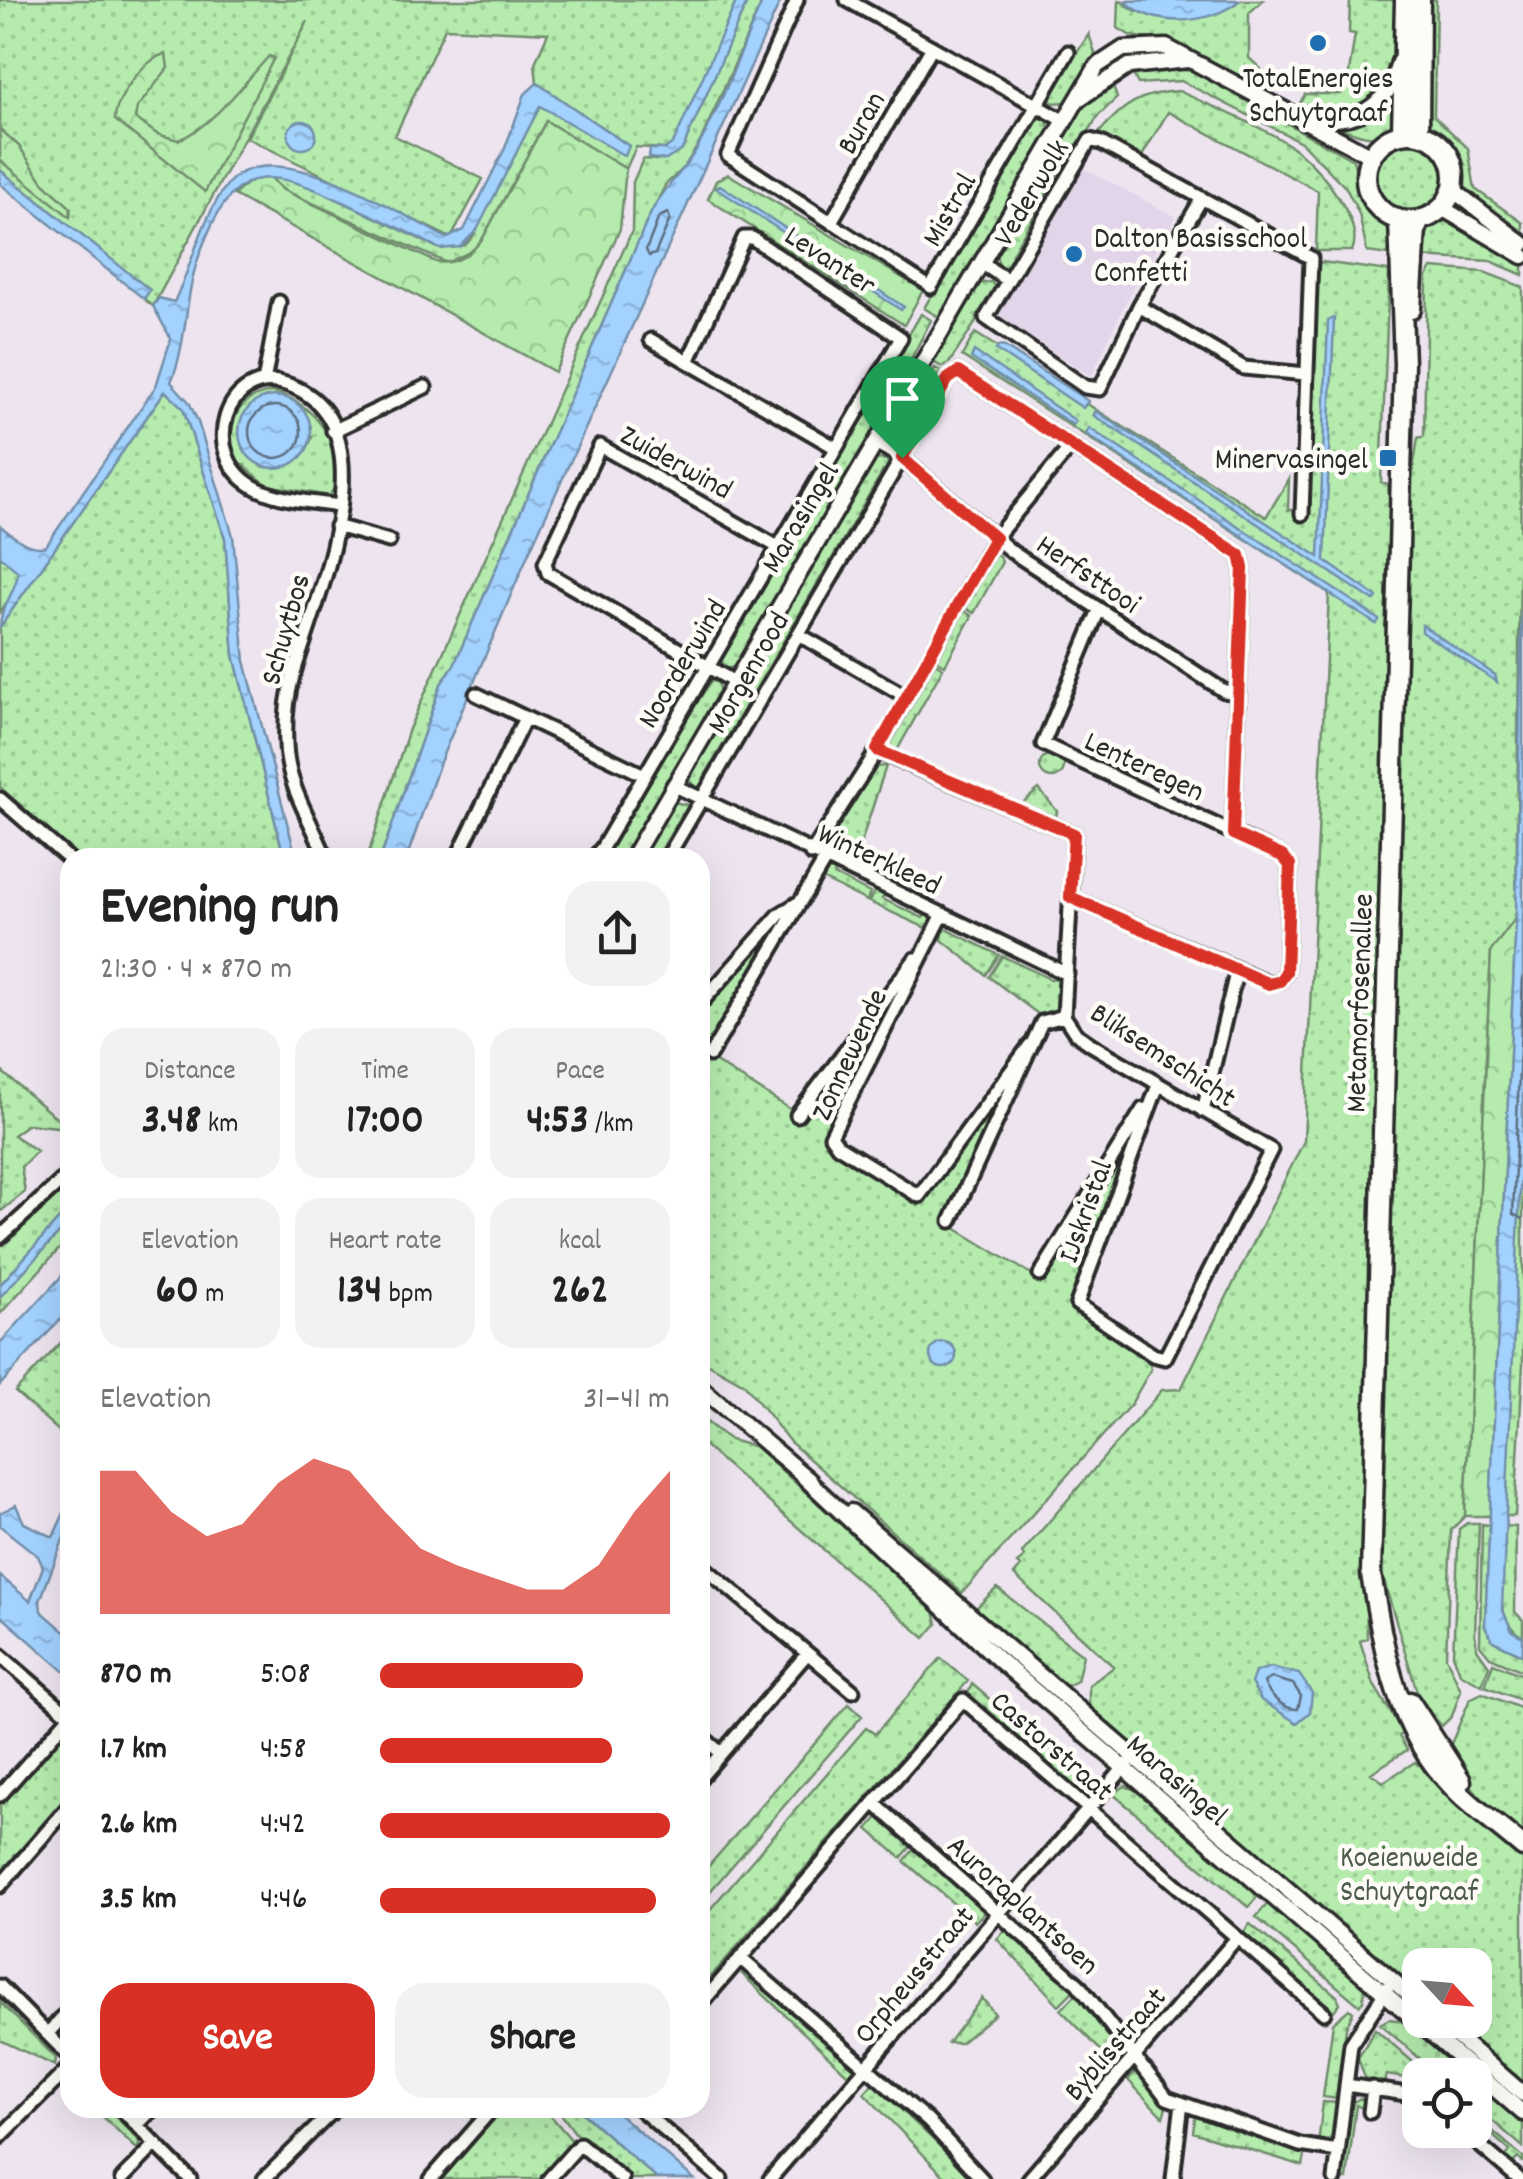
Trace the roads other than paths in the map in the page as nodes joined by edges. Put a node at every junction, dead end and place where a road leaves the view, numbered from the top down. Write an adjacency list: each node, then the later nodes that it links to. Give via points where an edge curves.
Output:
1 (797, 0): 18 (street, via 728,156)
2 (847, 0): 6 (street)
3 (1405, 0): 5 (main road)
4 (1420, 0): 11 (main road)
5 (1404, 44): 9 (street, via 1395,77 1374,108 1334,122); 11 (main road)
6 (932, 47): 8 (street); 18 (street, Buran)
7 (1068, 52): 8 (street, Mistral)
8 (1038, 104): 10 (street); 23 (street, Mistral)
9 (1296, 117): 10 (street, Marasingel, via 1166,47 1124,50 1096,66); 12 (street, Marasingel)
10 (1063, 120): 21 (street, Marasingel)
11 (1410, 133): 12 (main road, via 1382,142); 13 (main road, via 1442,146)
12 (1371, 156): 16 (main road, via 1368,191)
13 (1454, 184): 15 (main road); 19 (street)
14 (1202, 198): 22 (street, Vederwolk, via 1090,140); 25 (street, Vederwolk); 30 (street, via 1311,258)
15 (1442, 208): 17 (main road); 20 (street)
16 (1399, 220): 17 (main road); 29 (main road, Metamorfosenallee)
17 (1420, 220): 29 (main road, Metamorfosenallee)
18 (831, 222): 23 (street, Mistral)
19 (1523, 244)
20 (1523, 256)
21 (981, 263): 22 (street, Vederwolk); 34 (street, Marasingel)
22 (1006, 278): 25 (street, Vederwolk, via 986,318 1086,388 1100,390)
23 (931, 287)
24 (278, 302): 31 (street)
25 (1139, 306): 30 (street, via 1244,368)
26 (896, 333): 28 (street, Levanter, via 744,238); 36 (street, Noorderwind)
27 (650, 340): 28 (street)
28 (688, 362): 36 (street)
29 (1404, 364): 101 (main road, Metamorfosenallee, via 1370,1574 1382,1642 1432,1740 1484,1813)
30 (1306, 374): 39 (street)
31 (264, 382): 33 (street, Schuytbos, via 301,391 323,408); 38 (street, via 238,398 225,417 221,437 231,468 262,491)
32 (425, 387): 33 (street)
33 (334, 430): 38 (street, Schuytbos, via 344,462)
34 (875, 443): 37 (street, Herfsttooi); 47 (street, Marasingel)
35 (1071, 446): 37 (street, Morgenrood, via 964,374 951,374); 41 (street); 48 (street, via 1240,555)
36 (836, 448): 43 (street, Noorderwind)
37 (902, 458): 41 (street, Herfsttooi); 45 (street, Morgenrood)
38 (340, 506): 40 (street, Schuytbos)
39 (1302, 514)
40 (336, 526): 42 (street); 58 (street, Schuytbos, via 292,679 285,742 296,792)
41 (995, 538): 44 (street, Herfsttooi); 50 (street)
42 (388, 541)
43 (778, 547): 46 (street, Noorderwind); 46 (street, Zuiderwind, via 606,446 595,451 544,570)
44 (1098, 610): 48 (street, Herfsttooi, via 1224,691); 57 (street, Lenteregen, via 1042,744)
45 (798, 634): 50 (street); 56 (street, Morgenrood)
46 (708, 667): 47 (street, Zuiderwind); 53 (street, Noorderwind)
47 (734, 682): 54 (street, Marasingel)
48 (1238, 693): 57 (street)
49 (476, 694): 51 (street)
50 (907, 697): 52 (street)
51 (525, 718): 53 (street); 59 (street)
52 (877, 750): 64 (street); 66 (street, Bliksemschicht, via 1074,834)
53 (644, 775): 60 (street, Noorderwind)
54 (673, 785): 56 (street, Winterkleed); 61 (street, Marasingel)
55 (0, 798): 63 (street)
56 (700, 800): 62 (street, Morgenrood); 64 (street, Winterkleed)
57 (1233, 834): 70 (street, Lenteregen, via 1290,865 1286,972 1269,984)
58 (321, 848)
59 (462, 848)
60 (600, 848)
61 (638, 848)
62 (673, 848)
63 (60, 851)
64 (812, 854): 65 (street, Winterkleed)
65 (824, 860): 67 (street); 68 (street, Winterkleed)
66 (1070, 897): 70 (street, Lenteregen); 71 (street, Bliksemschicht)
67 (800, 902): 72 (street, via 780,914); 75 (street)
68 (943, 914): 69 (street, Zonnewende); 71 (street, Winterkleed)
69 (928, 944): 74 (street, Zonnewende, via 832,1136 838,1146 918,1196); 78 (street, Zonnewende)
70 (1238, 968): 77 (street)
71 (1067, 974): 73 (street, Bliksemschicht)
72 (710, 993)
73 (1064, 1016): 74 (street, Zonnewende, via 1042,1022); 76 (street, Bliksemschicht, via 1076,1034)
74 (1030, 1045): 81 (street, Zonnewende)
75 (710, 1054)
76 (1158, 1085): 77 (street, Bliksemschicht); 79 (street, IJskristal, via 1078,1304 1153,1355 1165,1358); 83 (street, IJskristal)
77 (1203, 1111): 79 (street, Bliksemschicht)
78 (797, 1115)
79 (1271, 1150)
80 (60, 1182): 82 (street)
81 (951, 1222)
82 (0, 1237)
83 (1040, 1275)
84 (710, 1396): 85 (street, Marasingel)
85 (806, 1478): 94 (street, Marasingel); 96 (street, Marasingel, via 868,1542)
86 (710, 1572): 87 (street)
87 (807, 1654): 89 (street); 93 (street)
88 (0, 1655): 90 (street)
89 (853, 1691)
90 (60, 1707)
91 (60, 1727): 97 (street)
92 (710, 1744): 93 (street)
93 (721, 1753): 95 (street)
94 (1134, 1756): 96 (street, Orpheusstraat); 107 (street, Marasingel)
95 (710, 1766)
96 (1123, 1769): 99 (street, Orpheusstraat); 107 (street, Marasingel)
97 (0, 1796)
98 (874, 1803): 99 (street, Castorstraat, via 963,1700); 103 (street, Auroraplantsoen); 105 (street, Castorstraat)
99 (1089, 1811): 103 (street, Orpheusstraat); 104 (street, Castorstraat)
100 (60, 1817): 102 (street)
101 (1523, 1847)
102 (0, 1886)
103 (998, 1913): 115 (street, Auroraplantsoen, via 1078,1984); 116 (street, Orpheusstraat)
104 (1236, 1939): 110 (street, Castorstraat); 115 (street, Byblisstraat)
105 (740, 1958): 108 (street, Castorstraat); 116 (street)
106 (0, 1986): 112 (street)
107 (1388, 1986): 109 (street, Marasingel); 118 (street, via 1356,2030); 124 (street, Marasingel)
108 (710, 1993)
109 (1402, 1994)
110 (1324, 2013)
111 (60, 2020): 112 (street)
112 (48, 2034): 114 (street)
113 (1459, 2038): 121 (street)
114 (60, 2046)
115 (1134, 2059): 122 (street, Auroraplantsoen, via 1167,2098); 144 (street, Byblisstraat)
116 (866, 2067): 142 (street, Orpheusstraat); 143 (street)
117 (60, 2077): 131 (street)
118 (1346, 2085): 119 (street); 134 (street)
119 (1373, 2088): 120 (street); 123 (street)
120 (1402, 2093)
121 (1523, 2094)
122 (1182, 2104): 134 (street, Auroraplantsoen); 145 (street)
123 (1370, 2112)
124 (1523, 2113)
125 (131, 2118): 130 (street)
126 (145, 2118): 130 (street)
127 (326, 2118): 137 (street)
128 (485, 2118): 138 (street)
129 (651, 2118): 141 (street)
130 (138, 2125): 132 (street)
131 (0, 2137)
132 (156, 2144): 135 (street); 136 (street)
133 (1483, 2148): 147 (street)
134 (1338, 2152): 146 (street)
135 (122, 2179)
136 (190, 2179)
137 (264, 2179)
138 (431, 2179)
139 (550, 2179): 140 (street, via 580,2144)
140 (622, 2179)
141 (722, 2179)
142 (770, 2179)
143 (982, 2179)
144 (1029, 2179)
145 (1173, 2179)
146 (1335, 2179)
147 (1519, 2179)

